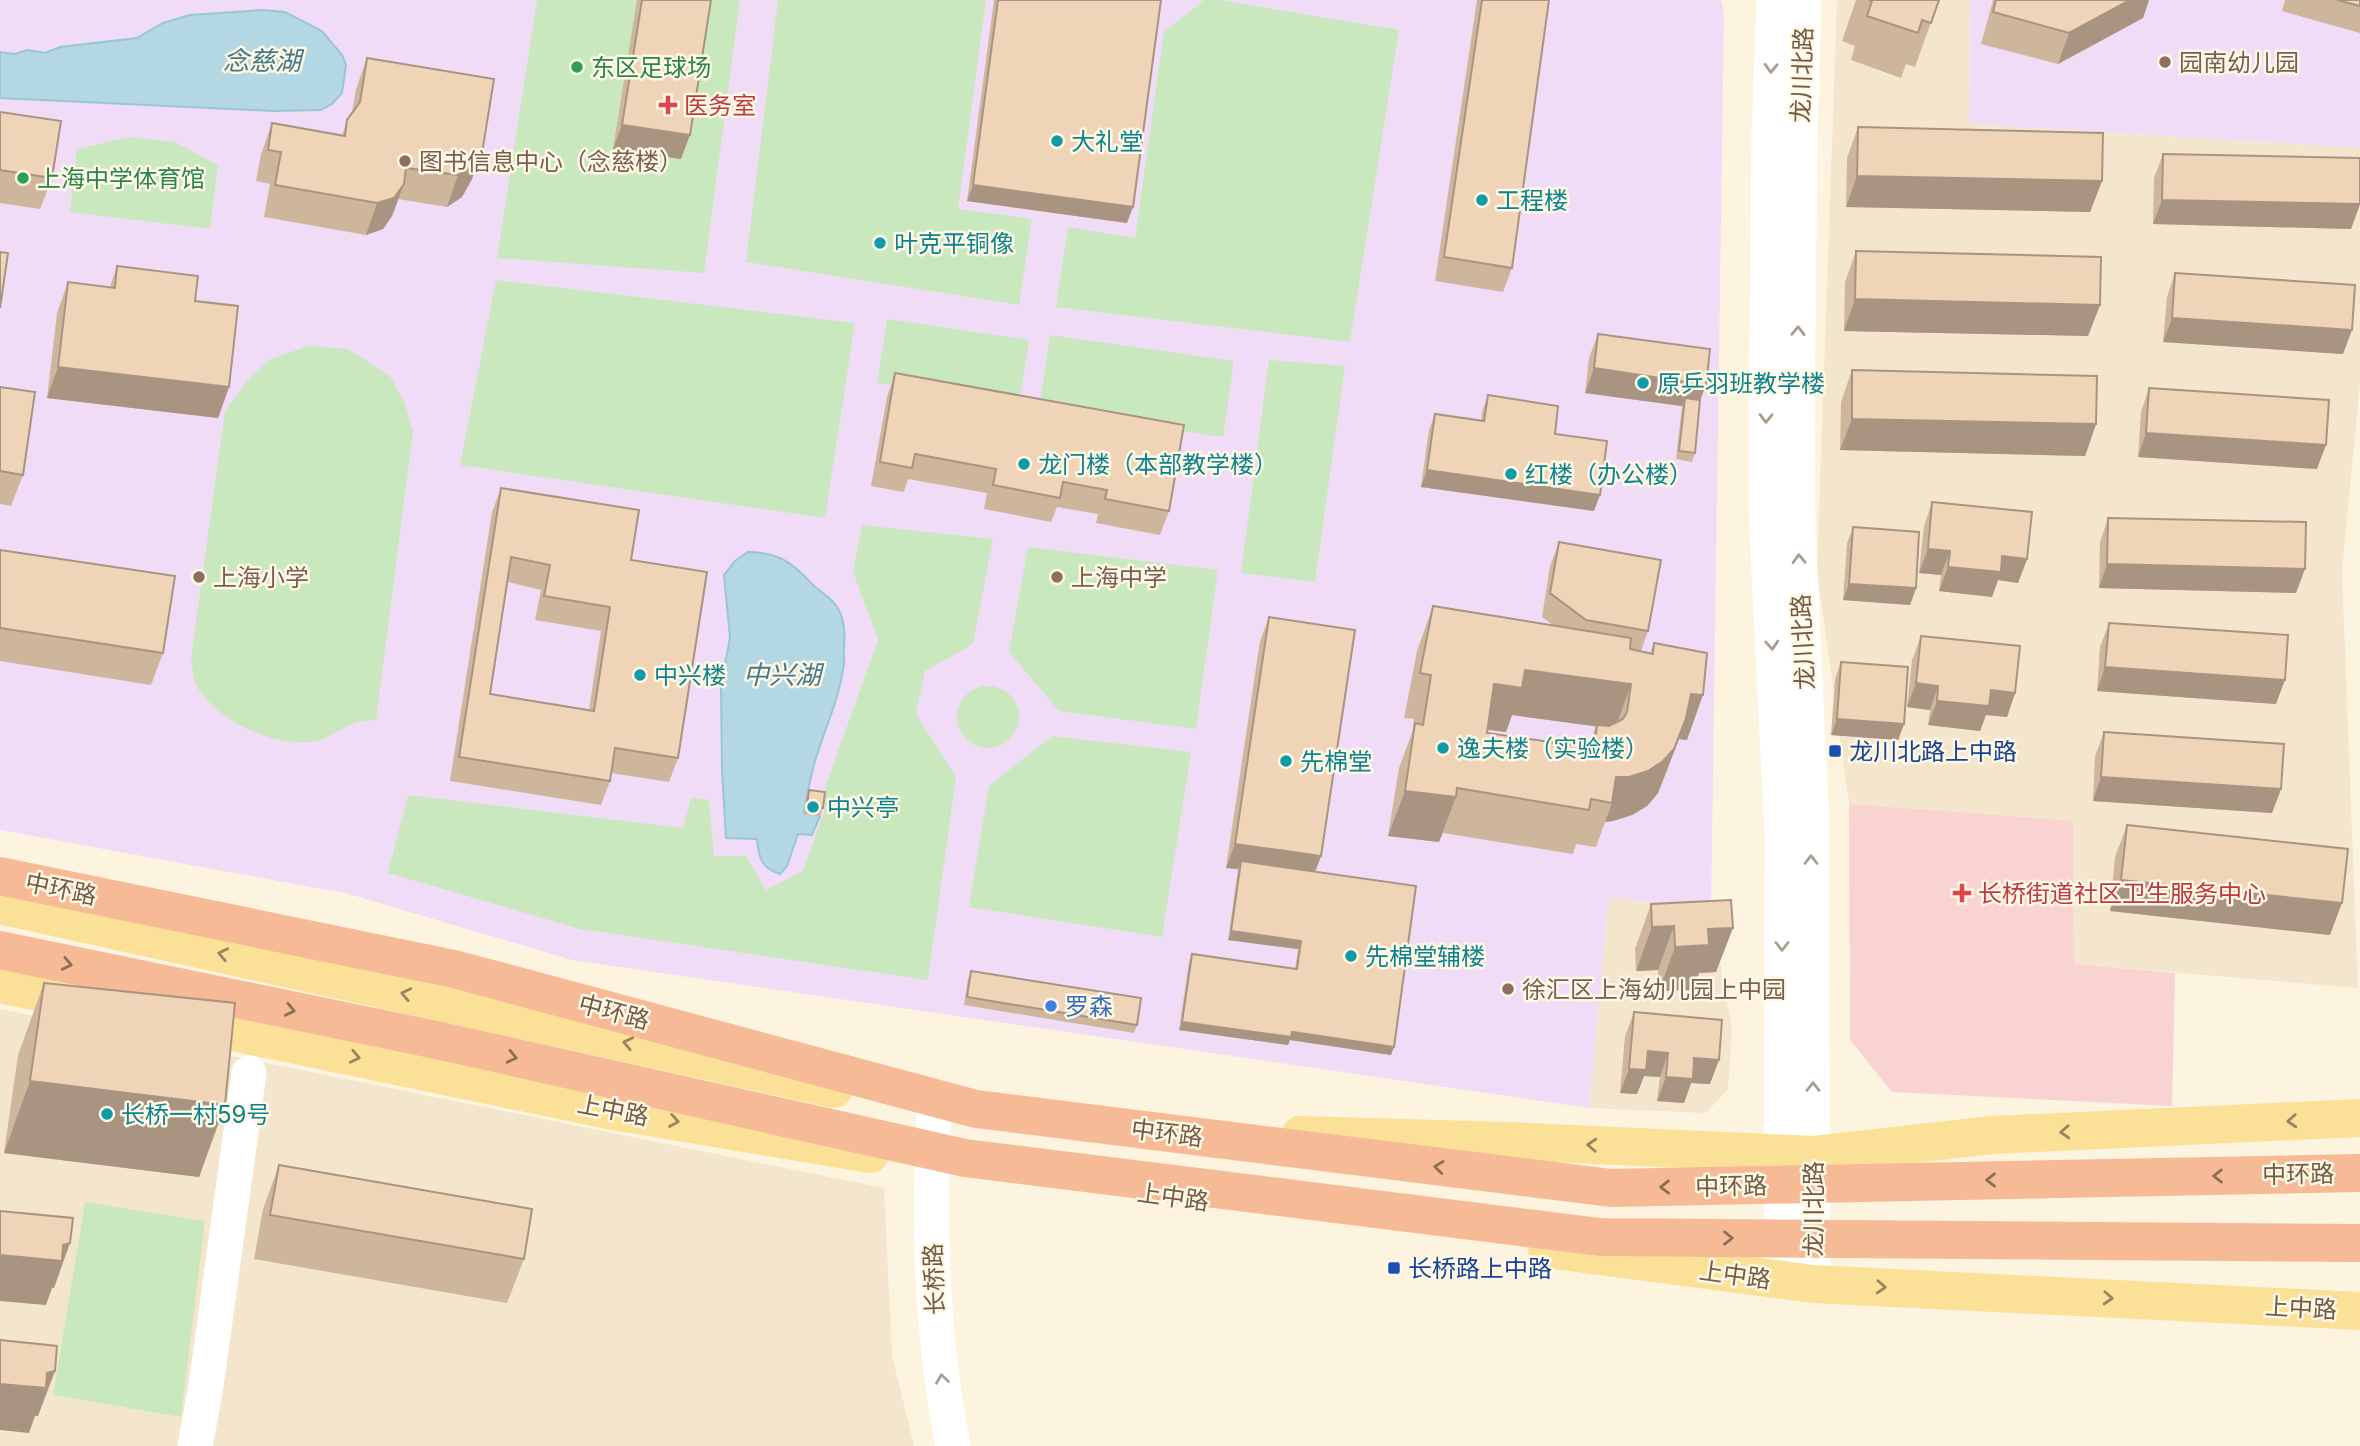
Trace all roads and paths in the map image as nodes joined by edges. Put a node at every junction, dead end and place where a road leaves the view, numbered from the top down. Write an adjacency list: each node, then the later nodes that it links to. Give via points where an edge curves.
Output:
1 (1774, 0): 10 (street, 龙川北路, one-way to 10, via 1766,533)
2 (1804, 0): 10 (street, 龙川北路, one-way to 2, via 1811,804 1797,437)
3 (0, 876): 12 (highway, 中环路, one-way to 3, via 1611,1188 976,1109 454,970)
4 (0, 905): 8 (main road, one-way to 4)
5 (0, 950): 13 (highway, 中环路, one-way to 13, via 441,1041 979,1160 1600,1237)
6 (0, 984): 11 (main road, 上中路, one-way to 11, via 608,1110)
7 (249, 1073): 16 (street)
8 (934, 1111): 10 (main road, one-way to 8, via 1013,1126); 11 (street, 长桥路)
9 (2360, 1118): 10 (main road, one-way to 10, via 1992,1135)
10 (1798, 1155): 14 (street, 龙川北路)
11 (931, 1164): 14 (main road, 上中路); 17 (street, 长桥路, one-way to 11, via 933,1294)
12 (2360, 1172)
13 (2360, 1243)
14 (1797, 1283): 15 (main road, 上中路, one-way to 15)
15 (2360, 1311)
16 (195, 1446)
17 (953, 1446)

